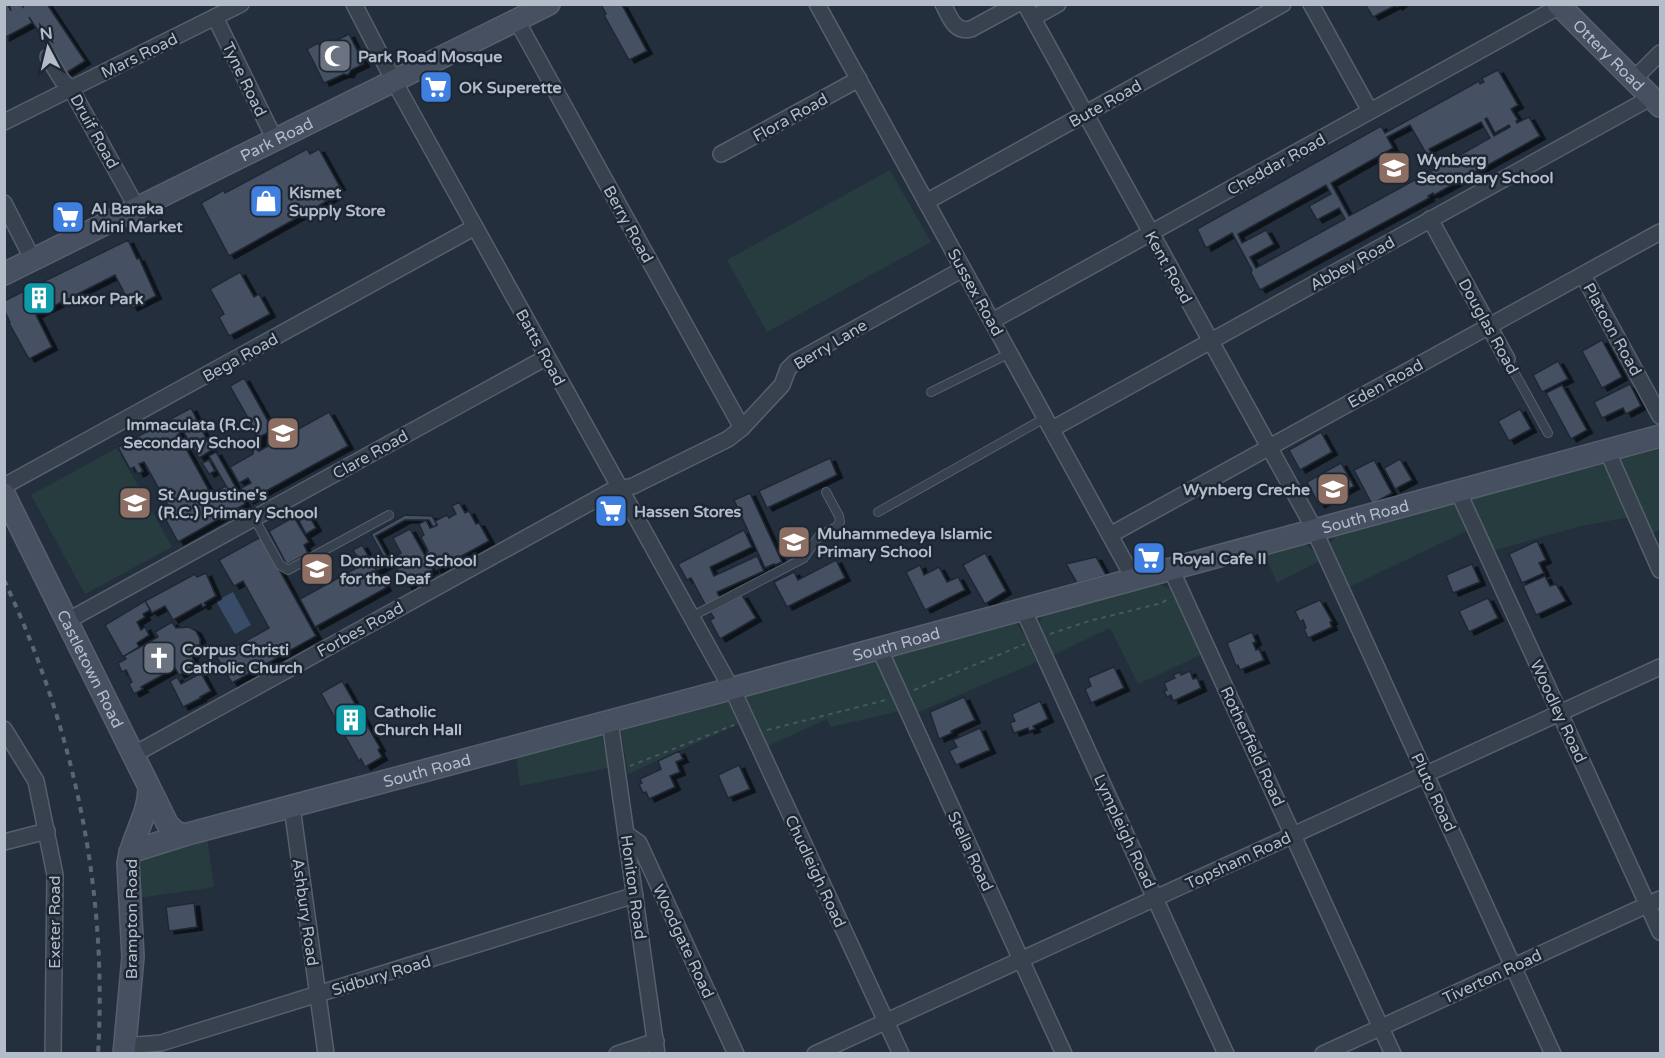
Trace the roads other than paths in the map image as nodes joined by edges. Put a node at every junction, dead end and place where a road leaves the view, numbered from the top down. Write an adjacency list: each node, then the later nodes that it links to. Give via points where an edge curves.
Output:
1 (241, 4): 12 (street, Mars Road)
2 (354, 4): 19 (street, Batts Road)
3 (549, 4): 14 (street, Park Road)
4 (817, 4): 18 (street, Sussex Road)
5 (943, 4): 6 (street, via 956,27 964,30)
6 (1017, 4)
7 (1025, 4): 13 (street, Kent Road)
8 (1058, 4): 13 (street)
9 (1283, 4): 23 (street, Bute Road)
10 (1311, 4): 22 (street)
11 (1559, 5): 17 (street, Ottery Road); 22 (street, Cheddar Road)
12 (215, 17): 20 (street, Mars Road); 25 (street, Tyne Road)
13 (1033, 18): 23 (street, Kent Road)
14 (516, 21): 19 (street, Park Road); 47 (street, Berry Road)
15 (1660, 53): 17 (street)
16 (48, 57): 20 (street, Druif Road)
17 (1635, 78): 21 (street, Ottery Road)
18 (859, 79): 26 (street, Flora Road); 27 (street, Sussex Road)
19 (394, 81): 25 (street, Park Road); 31 (street, Batts Road)
20 (71, 89): 24 (street, Mars Road); 29 (street, Druif Road)
21 (1656, 101): 30 (street, Abbey Road)
22 (1370, 111): 33 (street, Cheddar Road)
23 (1086, 114): 27 (street, Bute Road); 33 (street, Kent Road)
24 (4, 122)
25 (274, 140): 29 (street, Park Road)
26 (721, 154)
27 (926, 202): 35 (street, Sussex Road)
28 (4, 203): 34 (street)
29 (137, 208): 34 (street, Park Road)
30 (1430, 219): 39 (street, Douglas Road); 40 (street, Abbey Road)
31 (475, 227): 42 (street, Batts Road); 52 (street, Bega Road)
32 (1660, 232): 37 (street, Eden Road)
33 (1151, 234): 38 (street, Cheddar Road); 40 (street, Kent Road)
34 (33, 260): 36 (street, Park Road)
35 (963, 269): 38 (street, Sussex Road); 47 (street, Berry Lane, via 795,362 782,385)
36 (4, 274)
37 (1583, 275): 39 (street, Eden Road); 45 (street, Platoon Road)
38 (992, 321): 41 (street, Sussex Road)
39 (1489, 326): 43 (street, Douglas Road); 50 (street, Eden Road)
40 (1210, 341): 46 (street, Abbey Road); 50 (street, Kent Road)
41 (1010, 353): 44 (lane); 46 (street, Sussex Road)
42 (547, 357): 53 (street, Batts Road); 59 (street, Clare Road)
43 (1507, 359): 48 (lane, Douglas Road)
44 (931, 392)
45 (1660, 416)
46 (1048, 424): 57 (lane); 61 (street, Sussex Road)
47 (742, 428): 53 (street, Berry Lane, via 709,450)
48 (1548, 434)
49 (1660, 436): 51 (street, South Road)
50 (1269, 447): 60 (street, Kent Road); 61 (street, Eden Road)
51 (1607, 450): 54 (street, South Road); 63 (street)
52 (4, 486)
53 (620, 490): 66 (street, Batts Road); 74 (street, Forbes Road, via 610,491)
54 (1458, 491): 60 (street, South Road); 71 (street, Woodley Road)
55 (826, 492): 66 (lane, via 840,522 819,536 804,558)
56 (4, 494): 67 (street, Castletown Road)
57 (878, 512)
58 (389, 515): 59 (lane, via 288,570 280,565)
59 (254, 518): 67 (street, Clare Road)
60 (1314, 530): 62 (street, South Road); 75 (street, Pluto Road)
61 (1110, 535): 64 (street, Sussex Road)
62 (1171, 569): 64 (street, South Road); 80 (street, Rotherfield Road)
63 (1660, 570)
64 (1134, 579): 65 (street, South Road)
65 (1023, 609): 68 (street, South Road); 85 (street, Lympleigh Road)
66 (691, 617): 70 (street, Batts Road)
67 (67, 621): 74 (street, Castletown Road)
68 (879, 648): 70 (street, South Road); 88 (street, Stella Road)
69 (1660, 667): 71 (street, Topsham Road)
70 (731, 688): 72 (street, South Road); 91 (street, Chudleigh Road)
71 (1560, 713): 75 (street, Topsham Road); 86 (street, Woodley Road)
72 (610, 721): 77 (street, South Road); 79 (street, Honiton Road)
73 (4, 729): 78 (street, Exeter Road, via 34,776)
74 (133, 755): 76 (street, Castletown Road)
75 (1426, 775): 80 (street, Topsham Road); 89 (street, Pluto Road)
76 (149, 788): 81 (street, Castletown Road, via 168,825); 83 (street, Brampton Road, via 146,812)
77 (292, 807): 81 (street, South Road); 90 (street, Ashbury Road)
78 (47, 831): 82 (street); 95 (street, Exeter Road, via 56,882)
79 (626, 834): 84 (street, Honiton Road); 98 (street, Woodgate Road, via 639,843)
80 (1293, 834): 85 (street, Topsham Road); 92 (street, Rotherfield Road)
81 (184, 835): 83 (street, South Road)
82 (4, 842)
83 (130, 852): 94 (street, Brampton Road, via 134,957)
84 (635, 895): 90 (street, Sidbury Road); 93 (street, Honiton Road)
85 (1156, 898): 88 (street, Topsham Road); 102 (street, Lympleigh Road)
86 (1654, 902): 87 (street, Woodley Road); 89 (street, Tiverton Road)
87 (1660, 932)
88 (1021, 959): 91 (street, Topsham Road); 101 (street, Stella Road)
89 (1514, 966): 92 (street, Tiverton Road); 105 (street, Pluto Road)
90 (317, 994): 94 (street, Sidbury Road, via 161,1043); 96 (street, Ashbury Road)
91 (886, 1021): 99 (street, Topsham Road); 100 (street, Chudleigh Road)
92 (1381, 1027): 103 (street, Tiverton Road); 104 (street, Rotherfield Road)
93 (657, 1047): 97 (street)
94 (125, 1050)
95 (53, 1053)
96 (326, 1053)
97 (617, 1053)
98 (736, 1053)
99 (815, 1053)
100 (901, 1053)
101 (1064, 1053)
102 (1226, 1053)
103 (1323, 1053)
104 (1393, 1053)
105 (1553, 1053)

